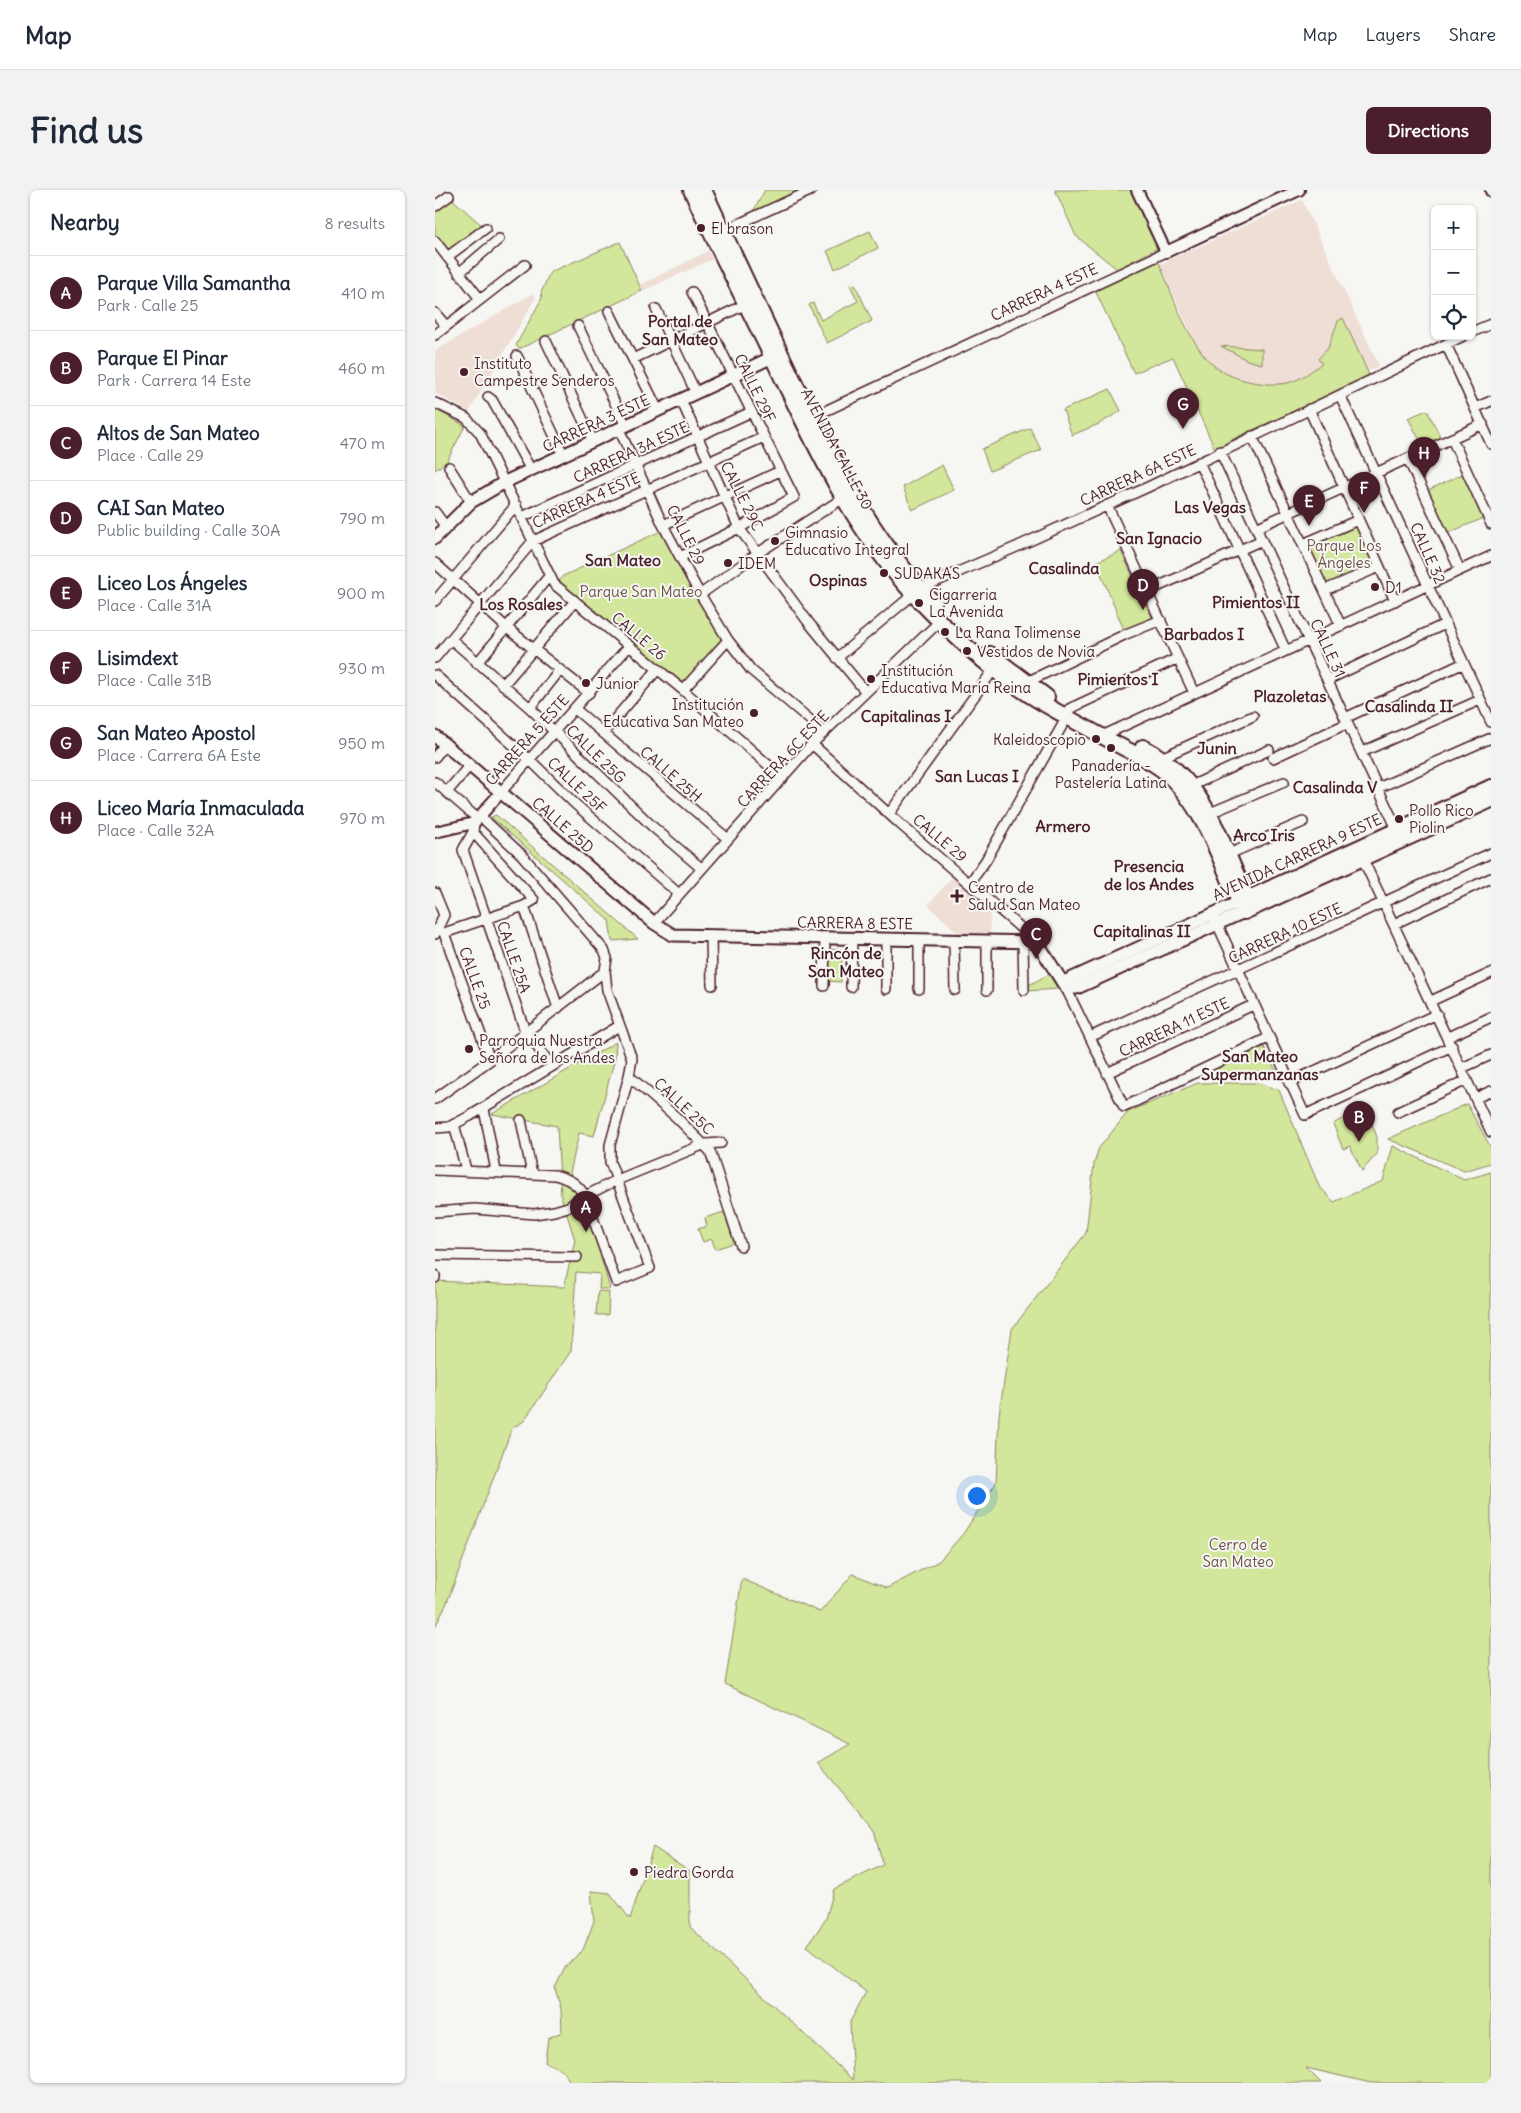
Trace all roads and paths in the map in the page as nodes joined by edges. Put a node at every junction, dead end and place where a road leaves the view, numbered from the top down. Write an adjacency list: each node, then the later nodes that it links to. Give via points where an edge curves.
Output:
1 (691, 190): 10 (main road, AVENIDA CALLE 30)
2 (704, 190): 10 (main road, AVENIDA CALLE 30)
3 (812, 190): 10 (street)
4 (1137, 190): 13 (street)
5 (1299, 190): 6 (street, CARRERA 4 ESTE)
6 (1283, 193): 13 (street, CARRERA 4 ESTE)
7 (449, 196): 8 (street)
8 (435, 206)
9 (486, 228): 14 (street)
10 (718, 233): 19 (main road, AVENIDA CALLE 30); 33 (main road, AVENIDA CALLE 30)
11 (499, 240): 16 (street)
12 (435, 241): 14 (street)
13 (1166, 252): 47 (street, CARRERA 4 ESTE)
14 (447, 257): 16 (street)
15 (525, 265): 18 (street)
16 (459, 273): 18 (street)
17 (692, 292): 23 (street, CALLE 29F)
18 (480, 299): 25 (street)
19 (746, 304): 23 (street); 33 (main road, AVENIDA CALLE 30)
20 (656, 309): 29 (street)
21 (609, 311): 35 (street)
22 (435, 313): 25 (street)
23 (707, 323): 29 (street); 36 (street, CALLE 29F)
24 (1491, 324): 27 (street)
25 (445, 326): 28 (street)
26 (578, 326): 49 (street, CALLE 29)
27 (1476, 330)
28 (435, 335)
29 (671, 340): 35 (street); 37 (street)
30 (1454, 340): 32 (street, CARRERA 6A ESTE)
31 (546, 342): 54 (street)
32 (1446, 344): 38 (street, CARRERA 6A ESTE); 43 (street)
33 (776, 355): 36 (main road, CARRERA 3 ESTE); 47 (main road, AVENIDA CALLE 30)
34 (517, 356): 57 (street)
35 (633, 358): 45 (street)
36 (733, 375): 37 (main road, CARRERA 3 ESTE); 46 (street, CALLE 29F)
37 (696, 393): 40 (main road, CARRERA 3 ESTE)
38 (1341, 395): 44 (street, CARRERA 6A ESTE); 65 (street, CALLE 32)
39 (488, 398): 63 (street)
40 (681, 400): 45 (main road, CARRERA 3 ESTE); 50 (street, CALLE 29C)
41 (1491, 401): 43 (street)
42 (435, 403): 66 (street, CALLE 26, via 466,418 473,425)
43 (1475, 408): 48 (street)
44 (1309, 409): 51 (street, CARRERA 6A ESTE); 68 (street)
45 (658, 410): 49 (main road, CARRERA 3 ESTE)
46 (751, 412): 50 (street, CARRERA 3A ESTE); 52 (street, CALLE 29F)
47 (807, 419): 69 (main road, AVENIDA CALLE 30)
48 (1483, 424): 53 (street); 55 (street)
49 (623, 427): 54 (main road, CARRERA 3 ESTE); 61 (street, CALLE 29)
50 (698, 436): 59 (street, CALLE 29C); 61 (street, CARRERA 3A ESTE)
51 (1252, 436): 56 (street, CARRERA 6A ESTE); 75 (street)
52 (764, 437): 59 (street, CARRERA 4 ESTE); 64 (street, CALLE 29F)
53 (1452, 439): 58 (street); 78 (street)
54 (593, 441): 57 (main road, CARRERA 3 ESTE)
55 (1491, 444)
56 (1220, 452): 60 (street, CARRERA 6A ESTE); 82 (street, CALLE 31)
57 (563, 454): 63 (main road, CARRERA 3 ESTE)
58 (1408, 459): 65 (street); 93 (street)
59 (709, 461): 67 (street, CARRERA 4 ESTE); 70 (street, CALLE 29C)
60 (1199, 462): 73 (street, CARRERA 6A ESTE); 87 (street)
61 (636, 465): 67 (street, CALLE 29); 76 (street, CARRERA 3A ESTE)
62 (449, 467): 71 (street)
63 (531, 470): 66 (main road, CARRERA 3 ESTE)
64 (780, 471): 70 (street); 81 (street, CALLE 29F, via 794,497)
65 (1377, 473): 68 (street); 96 (street, CALLE 32)
66 (505, 482): 71 (main road, CARRERA 3 ESTE); 72 (street, CALLE 26)
67 (647, 489): 79 (street, CALLE 29); 84 (street, CARRERA 4 ESTE)
68 (1345, 489): 75 (street); 77 (street)
69 (847, 495): 88 (street); 98 (main road, AVENIDA CALLE 30, via 860,526)
70 (725, 496): 79 (street); 81 (street, CALLE 29C)
71 (471, 502): 80 (main road, CARRERA 3 ESTE)
72 (516, 504): 76 (street, CALLE 26); 95 (street)
73 (1107, 505): 98 (street, CARRERA 6A ESTE); 99 (street)
74 (435, 512): 80 (street)
75 (1288, 513): 82 (street); 86 (street)
76 (522, 517): 84 (street, CALLE 26)
77 (1359, 520): 86 (street); 92 (street)
78 (1491, 524)
79 (663, 525): 89 (street, CALLE 29)
80 (446, 527): 83 (main road, CARRERA 3 ESTE)
81 (739, 528): 88 (street, CALLE 29C); 89 (street)
82 (1256, 528): 85 (street, CALLE 31)
83 (435, 538)
84 (533, 540): 94 (street, CALLE 26); 104 (street, CARRERA 4 ESTE)
85 (1262, 540): 87 (street); 112 (street, CALLE 31)
86 (1303, 544): 97 (street)
87 (1240, 551): 99 (street); 115 (street)
88 (758, 553): 100 (street); 117 (street, CALLE 29C)
89 (680, 556): 100 (street, CALLE 29)
90 (1491, 556): 93 (street)
91 (435, 563): 95 (street)
92 (1379, 567): 97 (street); 103 (street)
93 (1460, 570): 96 (street)
94 (550, 575): 102 (street, CALLE 26, via 554,584); 109 (street)
95 (454, 579): 101 (street); 104 (street)
96 (1428, 586): 103 (street); 107 (street, CALLE 32)
97 (1325, 590): 108 (street)
98 (917, 591): 106 (main road, AVENIDA CALLE 30); 117 (street, CARRERA 6A ESTE); 126 (main road, AVENIDA CALLE 30)
99 (1148, 592): 105 (street)
100 (701, 594): 111 (street, CALLE 29)
101 (435, 601)
102 (575, 601): 113 (street, CALLE 26); 114 (street)
103 (1395, 601): 108 (street)
104 (480, 603): 109 (street); 110 (street, CARRERA 4 ESTE)
105 (1161, 620): 118 (street); 126 (street)
106 (940, 621): 121 (main road, AVENIDA CALLE 30); 129 (street, CARRERA 6C ESTE)
107 (1445, 624): 120 (street, CALLE 32); 125 (street)
108 (1341, 626): 112 (street)
109 (507, 628): 114 (street); 119 (street)
110 (451, 639): 116 (street, CARRERA 4 ESTE); 119 (street, CALLE 25G)
111 (728, 640): 128 (street); 139 (street, CALLE 29, via 751,670)
112 (1309, 640): 115 (street); 125 (street, CALLE 31)
113 (629, 646): 123 (street, CALLE 26); 130 (street, CARRERA 5 ESTE)
114 (534, 650): 122 (street); 127 (street)
115 (1286, 651): 131 (street)
116 (435, 658)
117 (837, 658): 129 (street, CALLE 29C)
118 (1178, 658): 131 (street); 135 (street)
119 (477, 663): 127 (street, CALLE 25G)
120 (1464, 663): 132 (street, CALLE 32); 137 (street)
121 (994, 669): 135 (main road, AVENIDA CALLE 30, via 1025,693); 162 (street)
122 (560, 670): 130 (street); 133 (street)
123 (657, 670): 128 (street, CALLE 26); 141 (street)
124 (435, 675): 150 (street, CALLE 25F)
125 (1327, 680): 137 (street, CALLE 31)
126 (1027, 682): 135 (main road, AVENIDA CALLE 30)
127 (503, 685): 133 (street, CALLE 25G)
128 (683, 690): 152 (street, CALLE 26)
129 (865, 692): 139 (street, CARRERA 6C ESTE)
130 (589, 693): 134 (street, CARRERA 5 ESTE)
131 (1194, 693): 142 (street)
132 (1480, 700): 138 (street, CALLE 32); 147 (street)
133 (530, 708): 140 (street, CALLE 25G)
134 (575, 709): 140 (street, CARRERA 5 ESTE); 141 (street, CALLE 25H)
135 (1068, 713): 142 (main road, AVENIDA CALLE 30); 173 (street)
136 (1253, 716): 149 (street)
137 (1346, 721): 147 (street, CALLE 31); 155 (street)
138 (1491, 722)
139 (823, 732): 146 (street, CARRERA 6C ESTE)
140 (553, 733): 150 (street, CARRERA 5 ESTE); 171 (street, CALLE 25G)
141 (603, 733): 167 (street, CALLE 25H)
142 (1106, 733): 149 (main road, AVENIDA CALLE 30); 177 (main road, AVENIDA CALLE 30, via 1165,772 1177,785 1199,815)
143 (435, 736): 145 (main road, CALLE 25D)
144 (1491, 738): 157 (street)
145 (445, 744): 148 (street); 151 (main road, CALLE 25D)
146 (811, 744): 152 (street, CARRERA 6C ESTE); 162 (street, CALLE 29)
147 (1361, 752): 157 (street, CALLE 31)
148 (435, 757)
149 (1161, 758): 155 (main road, AVENIDA CALLE 30)
150 (530, 760): 159 (street, CARRERA 5 ESTE); 175 (street, CALLE 25F, via 574,803)
151 (469, 765): 158 (street); 159 (main road, CALLE 25D)
152 (783, 778): 167 (street, CARRERA 6C ESTE)
153 (435, 782): 158 (street)
154 (1284, 782): 161 (street)
155 (1191, 786): 161 (main road, AVENIDA CALLE 30)
156 (1491, 787): 165 (main road, AVENIDA CARRERA 9 ESTE)
157 (1378, 788): 165 (street, CALLE 31)
158 (447, 792): 163 (street)
159 (501, 792): 163 (street, CARRERA 5 ESTE); 181 (main road, CALLE 25D)
160 (1491, 800): 168 (main road, AVENIDA CARRERA 9 ESTE)
161 (1210, 813): 170 (main road, AVENIDA CALLE 30)
162 (889, 814): 173 (street, CALLE 29)
163 (476, 822): 166 (street); 178 (street, via 534,900); 180 (street, CALLE 25A, via 463,850); 195 (street, via 521,854 596,938 607,958)
164 (1303, 822): 170 (street)
165 (1397, 829): 168 (main road, AVENIDA CARRERA 9 ESTE)
166 (435, 832)
167 (728, 839): 171 (street, CARRERA 6C ESTE)
168 (1360, 853): 176 (street); 177 (main road, AVENIDA CARRERA 9 ESTE)
169 (1491, 853): 176 (street, CARRERA 10 ESTE)
170 (1229, 854): 177 (main road, AVENIDA CALLE 30)
171 (701, 868): 175 (street, CARRERA 6C ESTE)
172 (1491, 878): 182 (street)
173 (970, 883): 193 (street, CALLE 29)
174 (435, 894): 183 (street, via 445,915)
175 (679, 894): 181 (street, CARRERA 6C ESTE)
176 (1384, 903): 182 (street); 194 (street, CARRERA 10 ESTE)
177 (1246, 905): 179 (main road, AVENIDA CARRERA 9 ESTE)
178 (524, 906): 180 (street); 208 (street)
179 (1215, 918): 194 (street); 199 (main road, AVENIDA CARRERA 9 ESTE, via 1067,980)
180 (486, 919): 183 (street); 212 (street, CALLE 25A)
181 (654, 923): 184 (main road, CALLE 25D)
182 (1394, 924): 206 (street)
183 (439, 932): 218 (street, CALLE 25)
184 (673, 935): 185 (main road, CARRERA 8 ESTE)
185 (711, 935): 186 (main road, CARRERA 8 ESTE); 197 (street)
186 (825, 937): 187 (main road, CARRERA 8 ESTE); 198 (street)
187 (852, 938): 188 (main road, CARRERA 8 ESTE); 200 (street)
188 (886, 939): 189 (main road, CARRERA 8 ESTE); 201 (street)
189 (919, 940): 190 (main road, CARRERA 8 ESTE); 202 (street)
190 (954, 940): 191 (main road, CARRERA 8 ESTE); 203 (street)
191 (987, 942): 192 (main road, CARRERA 8 ESTE); 204 (street)
192 (1023, 942): 193 (main road, CARRERA 8 ESTE); 205 (street)
193 (1037, 942): 199 (main road, CALLE 29)
194 (1238, 970): 207 (street); 213 (street, CARRERA 10 ESTE)
195 (605, 971): 208 (street); 211 (street, via 607,990)
196 (1491, 973): 206 (street)
197 (712, 985)
198 (824, 986)
199 (1065, 986): 213 (street, CALLE 29)
200 (851, 987)
201 (885, 989)
202 (919, 989)
203 (955, 990)
204 (987, 990)
205 (1024, 990)
206 (1431, 1001): 209 (street)
207 (1253, 1005): 215 (street); 221 (street, CARRERA 11 ESTE)
208 (558, 1008): 212 (street)
209 (1437, 1014): 214 (street); 224 (street)
210 (1491, 1017): 214 (street)
211 (619, 1026): 219 (street); 222 (street, via 632,1059)
212 (525, 1032): 218 (street); 219 (street, CALLE 25A)
213 (1089, 1037): 221 (street, CALLE 29)
214 (1448, 1037): 216 (street)
215 (1269, 1038): 221 (street, CALLE 29, via 1124,1107); 224 (street)
216 (1452, 1046): 220 (street); 224 (street, via 1305,1115)
217 (1491, 1055): 220 (street)
218 (490, 1060): 227 (street)
219 (551, 1066): 228 (street)
220 (1462, 1068): 223 (street)
221 (1107, 1073)
222 (629, 1076): 235 (street, CALLE 25C); 240 (street, via 610,1145 610,1162)
223 (1467, 1080): 226 (street); 229 (street)
224 (1289, 1083)
225 (1491, 1091): 226 (street)
226 (1476, 1098): 233 (street)
227 (435, 1099)
228 (484, 1108): 231 (street); 238 (street)
229 (1398, 1112)
230 (521, 1120): 239 (street)
231 (454, 1124): 232 (street); 237 (street)
232 (435, 1128)
233 (1491, 1132)
234 (721, 1143): 235 (street)
235 (705, 1144): 240 (street); 243 (street, CALLE 25C)
236 (435, 1170): 237 (street)
237 (466, 1170): 238 (street)
238 (496, 1171): 239 (street)
239 (532, 1174): 241 (street, via 569,1178)
240 (617, 1180): 241 (street); 241 (street, via 650,1268 616,1282)
241 (585, 1196): 242 (street, via 567,1207 534,1214 475,1209)
242 (435, 1212)
243 (741, 1246)
244 (435, 1255): 245 (street)
245 (577, 1258)

